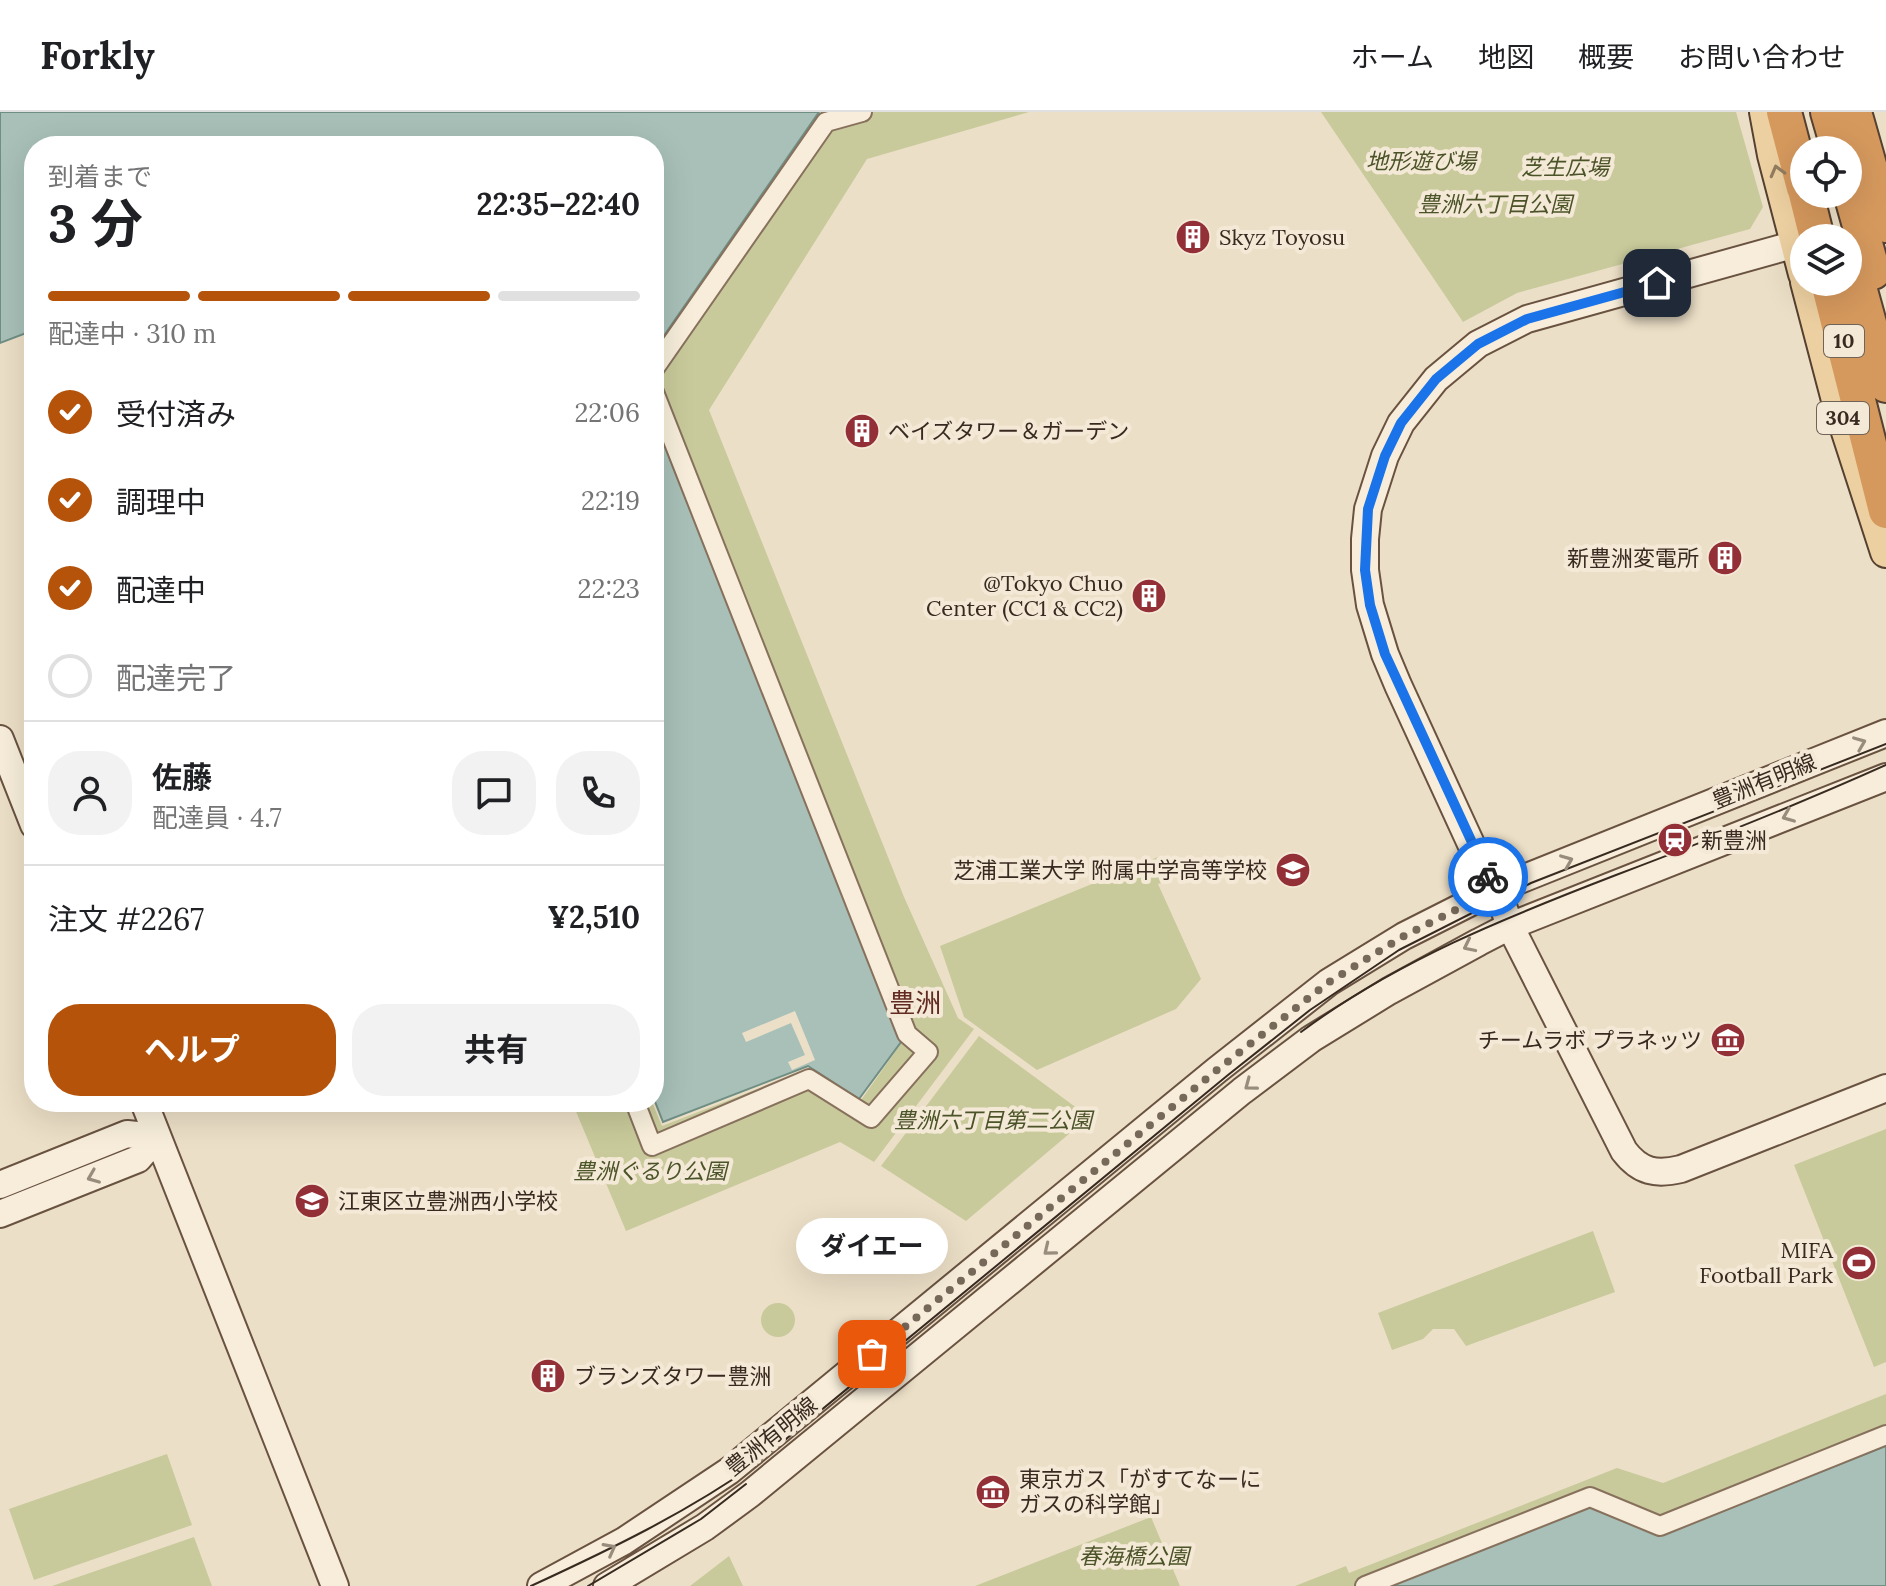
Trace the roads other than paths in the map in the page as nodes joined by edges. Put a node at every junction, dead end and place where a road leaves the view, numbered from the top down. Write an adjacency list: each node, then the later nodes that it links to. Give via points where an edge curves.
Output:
1 (862, 112): 20 (street, via 826,122)
2 (1765, 112): 12 (main road, one-way to 2, via 1773,155)
3 (1784, 112): 8 (highway)
4 (1811, 112): 9 (highway)
5 (1828, 112): 10 (highway)
6 (1839, 112): 15 (main road)
7 (1854, 112): 13 (highway)
8 (1790, 136)
9 (1817, 136)
10 (1835, 136)
11 (1855, 208): 19 (highway, 10)
12 (1799, 224)
13 (1886, 225)
14 (1790, 245): 29 (main road, via 1527,319 1478,344 1436,379 1401,423 1385,456 1368,509 1365,570 1370,605 1407,705 1483,870)
15 (1886, 281)
16 (1810, 296): 24 (main road, 304)
17 (1834, 296): 21 (highway, 10)
18 (1856, 296): 21 (highway, 10)
19 (1886, 318)
20 (664, 355)
21 (1872, 393): 23 (highway, 10)
22 (664, 417): 33 (street, via 907,1034 928,1052 871,1118 809,1079 652,1146)
23 (1886, 511)
24 (1886, 552)
25 (1886, 733): 29 (main road, 豊洲有明線, one-way to 25)
26 (0, 739): 28 (main road)
27 (1886, 777): 30 (main road, 豊洲有明線, one-way to 30)
28 (24, 800)
29 (1497, 889): 30 (main road); 39 (main road, 豊洲有明線, one-way to 29, via 624,1541 729,1471 1329,982)
30 (1510, 926): 31 (main road, via 1624,1151 1647,1171 1681,1169); 40 (main road, 豊洲有明線, one-way to 40, via 1311,1039 750,1494)
31 (1886, 1088)
32 (148, 1112): 34 (main road)
33 (639, 1112)
34 (157, 1137): 35 (main road, via 127,1134); 36 (main road, one-way to 36, via 138,1159); 38 (main road)
35 (0, 1185)
36 (0, 1214)
37 (1886, 1435): 41 (street, via 1660,1526 1590,1497)
38 (335, 1586)
39 (541, 1586)
40 (607, 1586)
41 (1365, 1586)

